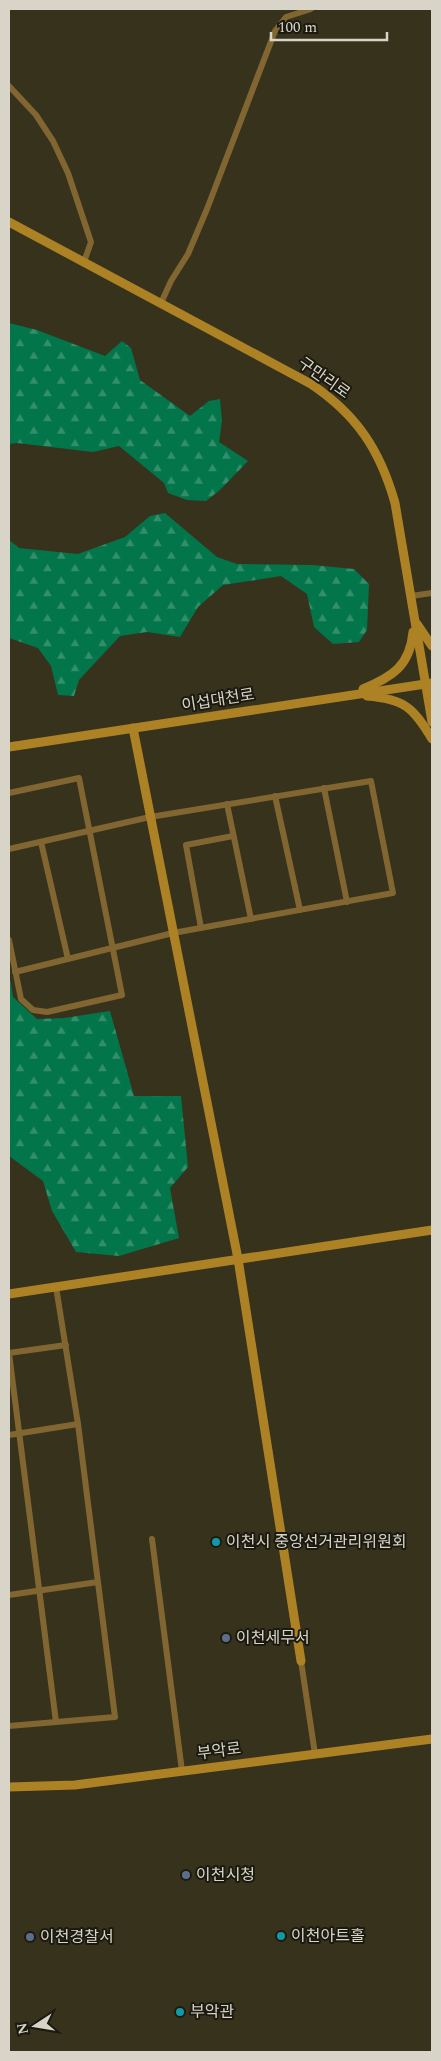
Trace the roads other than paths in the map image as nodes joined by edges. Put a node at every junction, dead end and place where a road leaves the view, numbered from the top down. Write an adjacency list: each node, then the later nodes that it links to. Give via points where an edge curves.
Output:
1 (310, 9): 5 (street, via 286,17 275,31 196,236)
2 (9, 86): 4 (street, via 45,128 68,173 91,242)
3 (9, 222): 4 (street, 구만리로)
4 (84, 262): 5 (street, 구만리로)
5 (161, 303): 7 (street, 구만리로, via 311,384 338,404 364,432 388,476)
6 (432, 593): 7 (street)
7 (411, 596): 8 (street, 구만리로)
8 (415, 620): 9 (street); 10 (street, 구만리로); 11 (street, via 412,643 398,669 384,680)
9 (432, 646)
10 (429, 683): 11 (street, 이섭대천로); 12 (street, 구만리로)
11 (349, 695): 13 (street, 이섭대천로); 14 (street, via 389,698 402,703 412,711)
12 (432, 722)
13 (133, 728): 15 (street, 이섭대천로); 20 (street)
14 (432, 739)
15 (9, 747)
16 (324, 788): 18 (street); 25 (street); 25 (street, via 371,781 393,893)
17 (9, 793): 21 (street, via 79,778)
18 (275, 796): 19 (street); 26 (street)
19 (227, 804): 20 (street); 22 (street)
20 (150, 817): 21 (street); 29 (street)
21 (91, 830): 23 (street); 31 (street)
22 (233, 836): 27 (street); 28 (street, via 186,845)
23 (41, 842): 24 (street); 32 (street)
24 (9, 849)
25 (347, 902): 26 (street)
26 (300, 910): 27 (street)
27 (250, 919): 28 (street)
28 (201, 928): 29 (street)
29 (173, 933): 31 (street); 35 (street)
30 (9, 940): 33 (street)
31 (114, 948): 32 (street); 33 (street, via 122,995 47,1012 33,1010 21,999)
32 (68, 959): 33 (street)
33 (15, 972)
34 (432, 1230): 35 (street)
35 (238, 1259): 36 (street); 46 (street)
36 (56, 1287): 37 (street); 38 (street)
37 (9, 1294)
38 (66, 1345): 39 (street); 40 (street, via 10,1353)
39 (78, 1424): 40 (street); 43 (street)
40 (20, 1433): 41 (street); 44 (street)
41 (9, 1434)
42 (152, 1539): 51 (street)
43 (98, 1582): 44 (street); 47 (street, via 115,1717)
44 (40, 1591): 45 (street); 47 (street)
45 (9, 1595)
46 (300, 1661): 50 (street)
47 (56, 1722): 48 (street)
48 (9, 1726)
49 (432, 1739): 50 (street, 부악로)
50 (315, 1754): 51 (street, 부악로)
51 (182, 1771): 52 (street, 부악로, via 76,1785)
52 (9, 1787)

